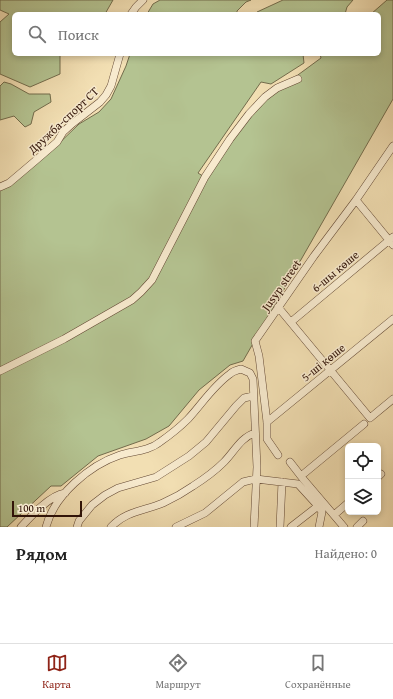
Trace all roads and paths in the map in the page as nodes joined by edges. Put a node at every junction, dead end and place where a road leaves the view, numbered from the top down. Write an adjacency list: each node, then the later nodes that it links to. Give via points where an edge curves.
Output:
1 (143, 0): 2 (street)
2 (132, 12)
3 (119, 56): 6 (street, Дружба-спорт СТ, via 111,86 100,102 63,132 57,142 35,161 9,183)
4 (298, 79): 13 (street, via 277,88 265,97 239,127 205,177 152,280 141,292 132,300 64,339)
5 (393, 146): 7 (street, Jusyp street)
6 (0, 187)
7 (356, 200): 8 (street); 9 (street, Jusyp street)
8 (392, 240): 11 (street, 6-шы көше)
9 (278, 307): 11 (street); 16 (street, Jusyp street, via 255,341)
10 (393, 319): 12 (street, 5-ші көше)
11 (291, 322): 12 (street)
12 (331, 370): 15 (street, via 370,418); 16 (street, 5-ші көше)
13 (0, 371)
14 (253, 396): 18 (street); 24 (street, via 253,379 250,373 241,369 230,373 189,418 161,442 154,447 107,461 86,474); 31 (street, via 244,398 206,442 189,456 156,477 118,488 105,495 92,505)
15 (393, 399)
16 (267, 422): 19 (street, Jusyp street, via 267,439)
17 (364, 424): 21 (street)
18 (255, 433): 22 (street); 32 (street, via 245,438 209,475 193,486 176,497 124,516)
19 (278, 455)
20 (290, 462): 21 (street)
21 (301, 476): 27 (street)
22 (256, 479): 23 (street); 33 (street, via 243,482 205,512); 34 (street)
23 (282, 482): 25 (street, via 298,484); 35 (street)
24 (65, 493): 29 (street, via 58,494); 30 (street, via 56,504)
25 (318, 506): 36 (street); 37 (street, via 322,512)
26 (345, 506): 27 (street)
27 (334, 515): 38 (street)
28 (363, 521): 39 (street)
29 (21, 527)
30 (46, 527)
31 (77, 527)
32 (111, 527)
33 (176, 527)
34 (254, 527)
35 (280, 527)
36 (290, 527)
37 (319, 527)
38 (344, 527)
39 (357, 527)

